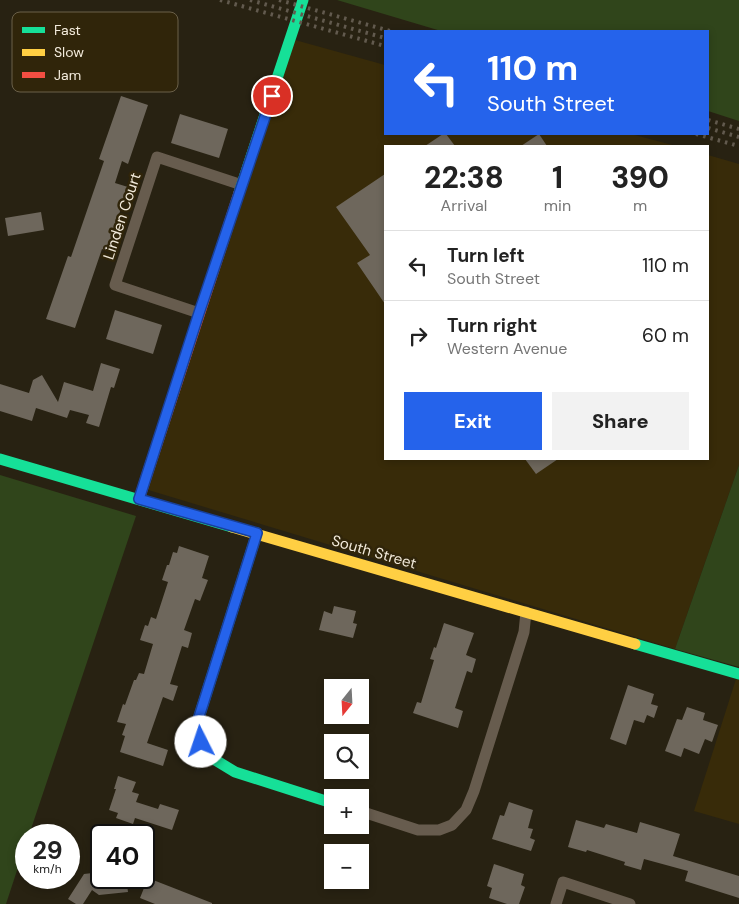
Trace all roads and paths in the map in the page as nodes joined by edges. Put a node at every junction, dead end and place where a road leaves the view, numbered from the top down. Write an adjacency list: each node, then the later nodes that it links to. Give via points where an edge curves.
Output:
1 (304, 0): 2 (street)
2 (242, 185): 3 (street); 3 (street, Linden Court, via 157,157 115,286)
3 (199, 313): 5 (street)
4 (0, 459): 5 (street, South Street)
5 (139, 499): 6 (street, South Street)
6 (257, 533): 7 (street, South Street); 9 (street, via 198,720 201,742 212,758 235,772)
7 (526, 612): 8 (street, South Street); 10 (street, via 524,632 466,810 452,825 439,830 418,830)
8 (739, 674)
9 (324, 800)
10 (369, 814)
11 (556, 904): 12 (street, via 563,882)
12 (630, 904)

